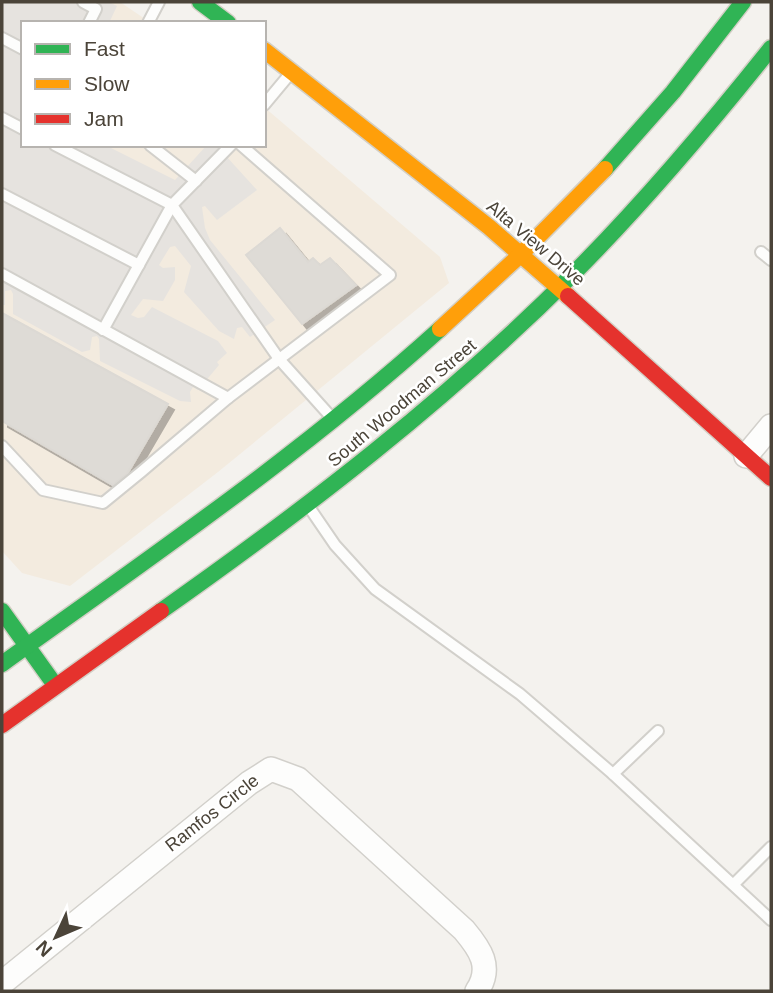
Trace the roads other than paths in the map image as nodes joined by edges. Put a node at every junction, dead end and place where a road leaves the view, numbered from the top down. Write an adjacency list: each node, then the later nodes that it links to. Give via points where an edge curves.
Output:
1 (83, 2): 5 (lane, via 96,9)
2 (159, 2): 6 (lane)
3 (200, 2): 7 (main road)
4 (743, 2): 24 (main road, South Woodman Street, via 642,129)
5 (90, 21)
6 (149, 21)
7 (225, 21)
8 (2, 38): 9 (lane)
9 (21, 48)
10 (771, 48): 28 (main road, South Woodman Street, via 666,177)
11 (266, 52): 12 (main road, Alta View Drive)
12 (292, 71): 13 (lane); 24 (main road, Alta View Drive)
13 (266, 103)
14 (2, 118): 15 (lane)
15 (21, 128)
16 (59, 147): 22 (lane)
17 (153, 147): 20 (lane)
18 (229, 147): 20 (lane)
19 (243, 147): 30 (lane, via 390,275)
20 (196, 181): 22 (lane)
21 (2, 194): 26 (lane)
22 (172, 205): 26 (lane); 30 (lane)
23 (761, 252): 25 (lane)
24 (522, 255): 28 (main road, Alta View Drive); 32 (main road, South Woodman Street)
25 (771, 260)
26 (139, 265): 29 (lane)
27 (2, 274): 29 (lane)
28 (559, 288): 35 (main road, Alta View Drive); 37 (main road, South Woodman Street, via 484,359)
29 (103, 330): 31 (lane)
30 (279, 359): 31 (lane); 32 (lane)
31 (228, 398): 34 (lane, via 103,503 43,490)
32 (334, 420): 39 (main road, South Woodman Street, via 230,501)
33 (771, 426): 35 (street)
34 (2, 446)
35 (746, 456): 36 (main road, Alta View Drive)
36 (771, 478)
37 (308, 504): 41 (main road, South Woodman Street); 44 (lane, via 335,545 375,589 520,694)
38 (2, 611): 39 (main road)
39 (27, 645): 40 (main road, South Woodman Street); 41 (main road)
40 (2, 664)
41 (55, 685): 42 (main road, South Woodman Street)
42 (2, 724)
43 (658, 730): 44 (lane)
44 (613, 774): 46 (lane)
45 (771, 847): 46 (lane)
46 (734, 884): 47 (lane)
47 (771, 919)
48 (2, 983): 49 (street, Ramfos Circle, via 271,769 298,779 464,930 484,962 483,982)
49 (477, 991)

